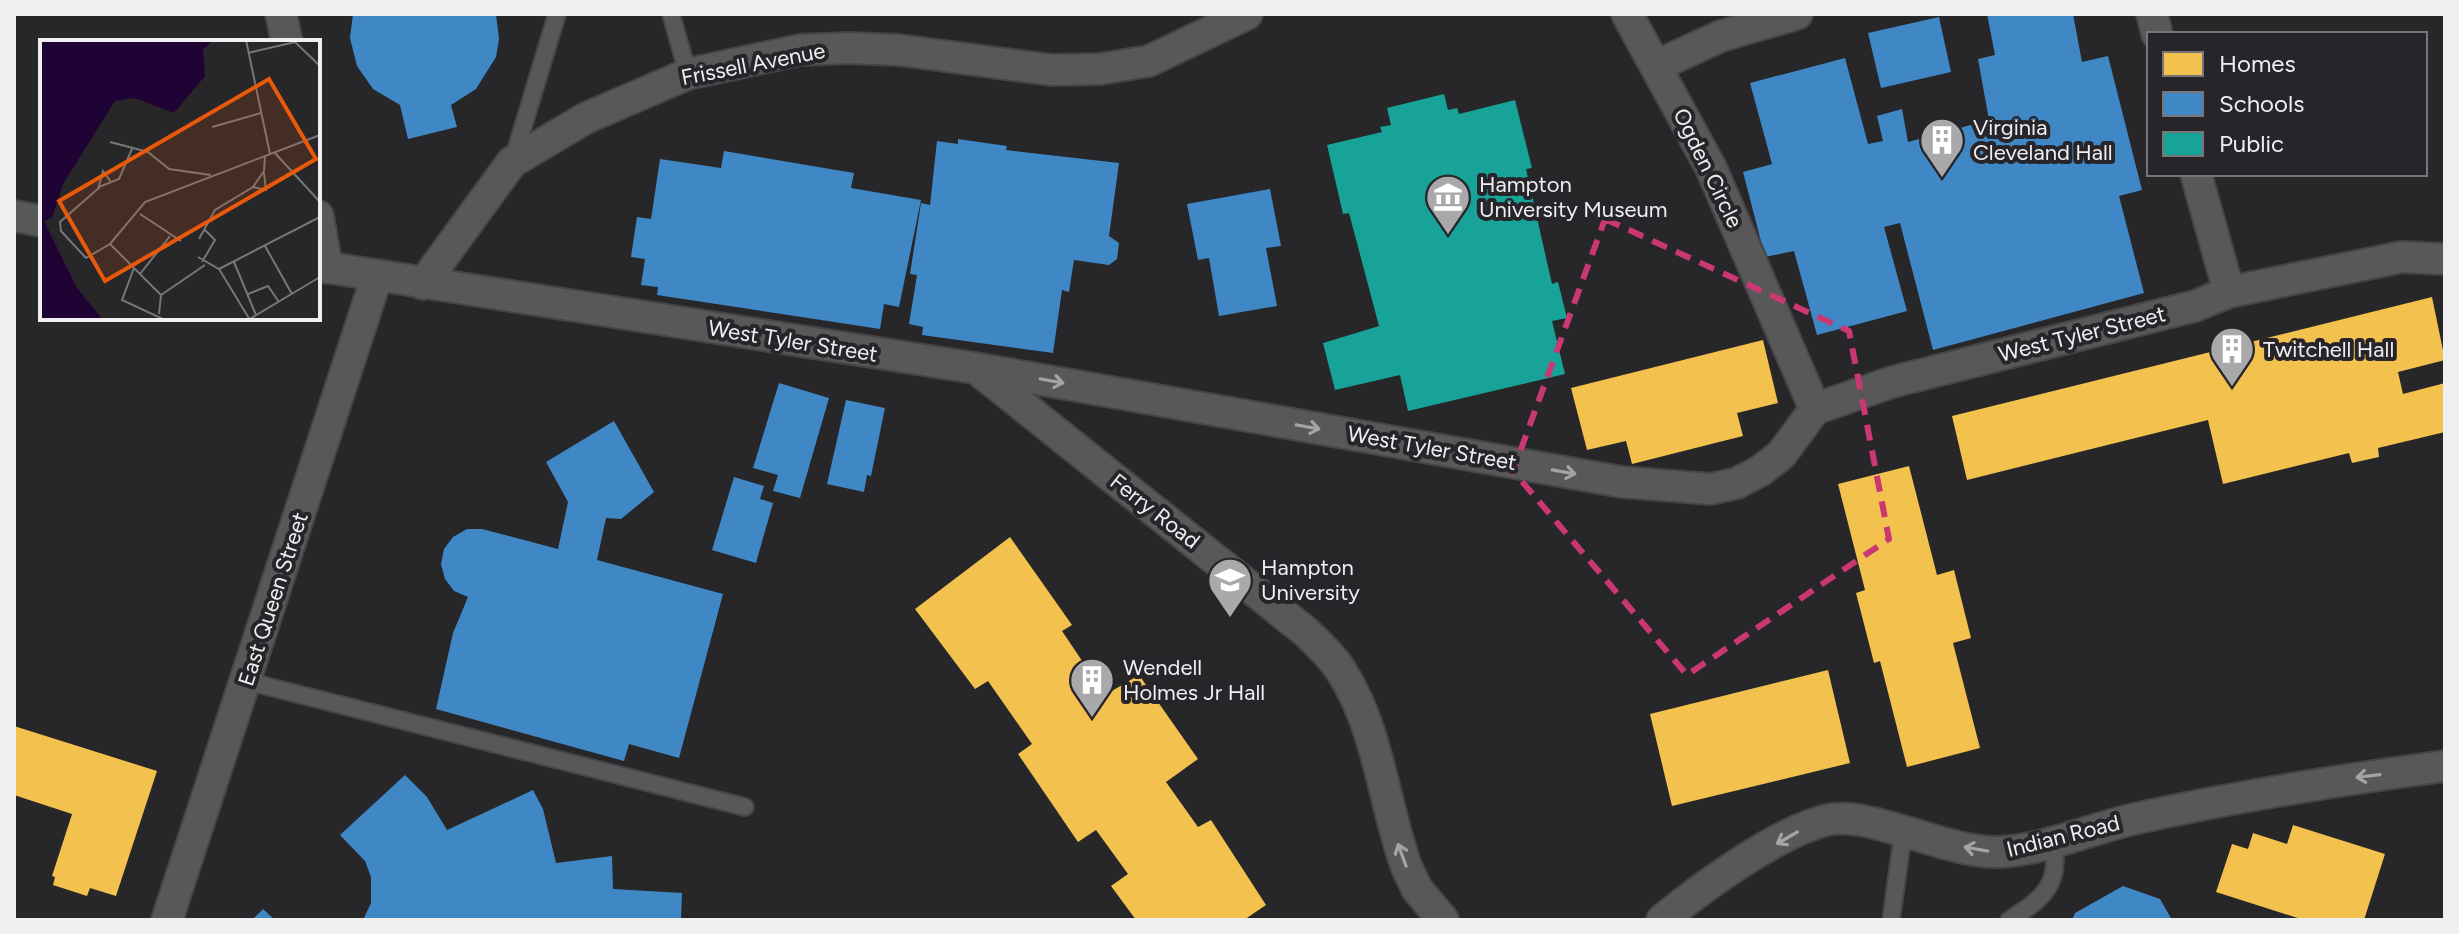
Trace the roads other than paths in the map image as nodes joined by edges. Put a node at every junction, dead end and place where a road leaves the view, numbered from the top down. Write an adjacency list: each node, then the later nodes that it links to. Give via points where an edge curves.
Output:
1 (281, 14): 7 (street)
2 (557, 14): 10 (lane)
3 (671, 14): 9 (lane)
4 (1247, 14): 9 (street, Frissell Avenue, via 1149,61 1100,69 1052,70 849,48 800,50)
5 (1627, 14): 8 (street, Ogden Circle)
6 (1797, 14): 8 (street, via 1721,36)
7 (287, 40)
8 (1658, 65): 21 (street, Ogden Circle, via 1711,168)
9 (688, 74): 10 (street, Frissell Avenue, via 586,118)
10 (512, 162): 18 (street, Frissell Avenue)
11 (2197, 176): 19 (street)
12 (14, 216): 13 (street)
13 (40, 221)
14 (320, 236): 16 (street)
15 (2445, 259): 19 (street, West Tyler Street, via 2402,257)
16 (323, 267): 17 (street, West Tyler Street)
17 (377, 276): 18 (street, West Tyler Street); 22 (street, East Queen Street)
18 (423, 284): 20 (street, West Tyler Street)
19 (2229, 292): 21 (street, West Tyler Street, via 2195,306 1892,382)
20 (975, 368): 21 (street, West Tyler Street, one-way to 21, via 1622,482 1711,489 1737,483 1781,455); 28 (street, Ferry Road, one-way to 20, via 1407,868 1368,732 1332,658 1216,558)
21 (1815, 409)
22 (246, 681): 24 (lane); 27 (street, East Queen Street)
23 (2445, 766): 26 (street, Indian Road, one-way to 26, via 2295,786)
24 (745, 807)
25 (1903, 834): 26 (street, Indian Road, one-way to 25, via 1985,852); 29 (street, Indian Road, one-way to 29, via 1857,819 1823,821 1725,874); 30 (lane)
26 (2052, 841): 31 (lane, via 2052,886)
27 (167, 920)
28 (1443, 920)
29 (1662, 920)
30 (1891, 920)
31 (2009, 920)

